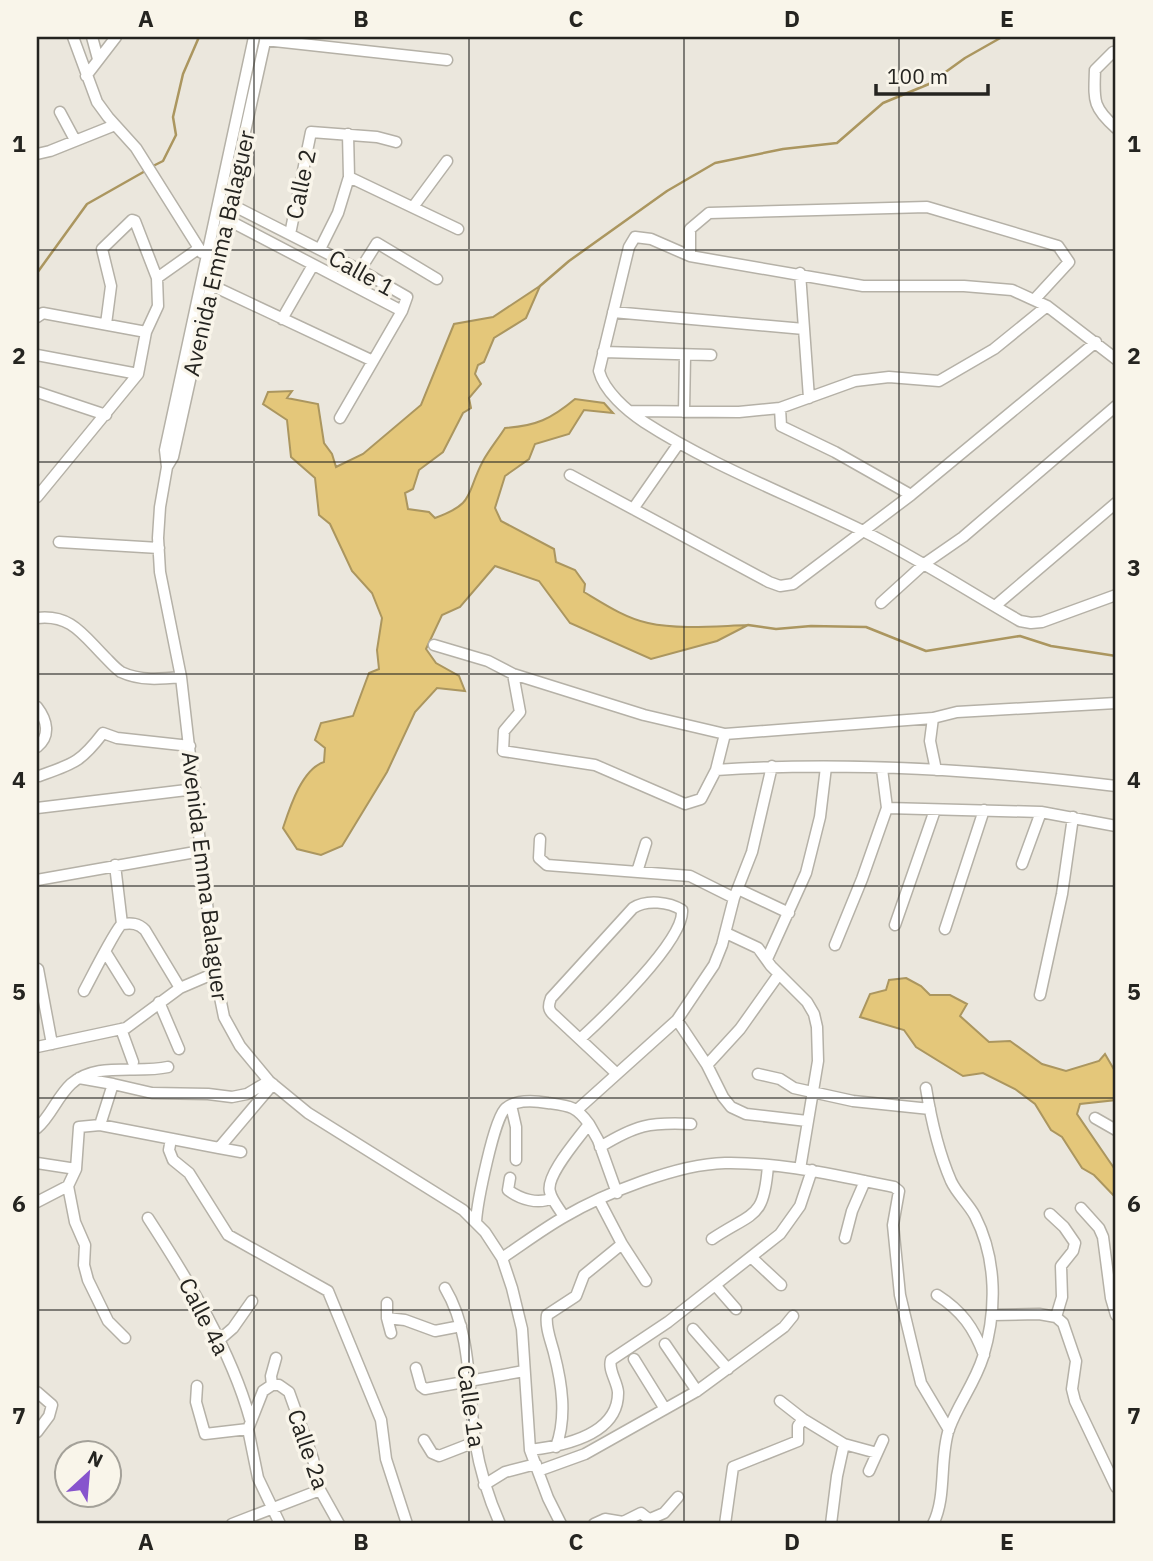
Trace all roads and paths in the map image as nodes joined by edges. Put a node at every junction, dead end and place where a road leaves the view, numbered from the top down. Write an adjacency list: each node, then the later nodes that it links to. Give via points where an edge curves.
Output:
1 (73, 37): 8 (street)
2 (92, 37): 6 (street)
3 (116, 37): 6 (street)
4 (262, 38): 7 (street); 9 (street, Avenida Emma Balaguer)
5 (1116, 52): 12 (street, via 1095,70 1094,94 1099,113)
6 (98, 59): 8 (street)
7 (447, 60)
8 (86, 76): 11 (street, via 97,102)
9 (251, 81): 19 (street, Avenida Emma Balaguer); 25 (street, Avenida Emma Balaguer)
10 (60, 112): 14 (street)
11 (115, 125): 14 (street); 25 (street, via 160,182)
12 (1116, 128)
13 (348, 134): 15 (street); 18 (street); 23 (street, Calle 2, via 310,134)
14 (75, 140): 16 (street)
15 (396, 142)
16 (37, 154)
17 (447, 161): 20 (street)
18 (349, 177): 20 (street); 24 (street, via 338,214)
19 (230, 205): 21 (street, Avenida Emma Balaguer); 23 (street, Calle 1)
20 (413, 207): 22 (street)
21 (226, 219): 27 (street, Avenida Emma Balaguer); 28 (street)
22 (458, 229)
23 (290, 234): 24 (street, Calle 1)
24 (320, 249): 29 (street, Calle 1)
25 (202, 253): 27 (street); 31 (street); 60 (street, Avenida Emma Balaguer, via 165,450)
26 (690, 256): 30 (street); 34 (street, via 690,229 709,213 927,207 1058,246 1069,262); 37 (street, via 635,237)
27 (216, 264): 33 (street, Avenida Emma Balaguer)
28 (313, 265): 36 (street); 39 (street)
29 (360, 270): 32 (street, via 377,243); 36 (street, Calle 1, via 407,297)
30 (800, 274): 34 (street, via 863,286 1012,290); 41 (street)
31 (157, 278): 40 (street, via 132,220 102,249 111,286); 42 (street, via 158,306)
32 (437, 279)
33 (211, 285): 39 (street); 60 (street, Avenida Emma Balaguer)
34 (1034, 300): 35 (street)
35 (1046, 306): 43 (street); 52 (street, via 995,349 939,381 889,377 855,381)
36 (402, 311): 49 (street, Calle 1)
37 (613, 313): 41 (street); 44 (street)
38 (37, 317): 40 (street, via 43,313)
39 (282, 319): 49 (street)
40 (106, 324): 42 (street)
41 (804, 329): 52 (street)
42 (146, 332): 50 (street)
43 (1096, 342): 48 (street); 62 (street)
44 (603, 352): 46 (street); 55 (street, via 601,379)
45 (37, 355): 50 (street)
46 (685, 355): 47 (street); 56 (street)
47 (711, 355)
48 (1116, 359)
49 (373, 361): 58 (street, Calle 1)
50 (138, 374): 57 (street)
51 (37, 392): 57 (street)
52 (809, 398): 54 (street)
53 (1116, 406): 69 (street, via 973,529)
54 (780, 408): 56 (street); 62 (street, via 781,426)
55 (630, 411): 56 (street); 59 (street)
56 (684, 412)
57 (106, 415): 63 (street)
58 (340, 418)
59 (679, 443): 65 (street); 66 (street)
60 (167, 467): 68 (street, Avenida Emma Balaguer)
61 (570, 475): 65 (street)
62 (911, 495): 66 (street)
63 (37, 497)
64 (1116, 503): 72 (street)
65 (633, 509): 66 (street, via 780,586 793,584)
66 (864, 532): 69 (street)
67 (59, 542): 68 (street)
68 (159, 548): 76 (street, Avenida Emma Balaguer)
69 (923, 564): 71 (street); 72 (street)
70 (1116, 595): 72 (street, via 1031,624)
71 (881, 603)
72 (995, 606)
73 (37, 618): 76 (street, via 58,618 72,624 117,670 133,677)
74 (434, 645): 75 (street, via 488,661)
75 (513, 674): 80 (street, via 644,715); 85 (street, via 520,712 504,731 503,751 595,765 685,804 701,799)
76 (181, 677): 81 (street, Avenida Emma Balaguer)
77 (1116, 703): 79 (street, via 957,712)
78 (39, 714): 82 (street, via 47,726)
79 (933, 718): 80 (street); 87 (street, via 930,741)
80 (725, 734): 85 (street)
81 (190, 746): 88 (street, via 103,733 71,765); 90 (street, Avenida Emma Balaguer)
82 (37, 747)
83 (772, 766): 84 (street); 85 (street); 105 (street, via 752,852)
84 (826, 767): 86 (street); 106 (street, via 821,817)
85 (716, 769)
86 (882, 769): 87 (street); 92 (street)
87 (936, 770): 89 (street)
88 (39, 776)
89 (1116, 786)
90 (195, 789): 91 (street); 100 (street, Avenida Emma Balaguer)
91 (37, 807)
92 (887, 808): 93 (street); 111 (street)
93 (935, 810): 94 (street); 108 (street)
94 (984, 810): 95 (street); 109 (street)
95 (1041, 812): 96 (street); 101 (street)
96 (1073, 817): 97 (street); 120 (street)
97 (1116, 826)
98 (540, 839): 103 (street, via 539,858 547,865)
99 (646, 843): 103 (street)
100 (201, 851): 102 (street); 115 (street, Avenida Emma Balaguer)
101 (1022, 864)
102 (115, 865): 104 (street); 107 (street)
103 (637, 872): 105 (street, via 690,876)
104 (37, 880)
105 (736, 894): 106 (street); 110 (street)
106 (789, 913): 113 (street)
107 (122, 924): 112 (street); 117 (street, via 140,925 145,930)
108 (895, 925)
109 (945, 929)
110 (726, 933): 113 (street, via 758,948); 122 (street, via 714,965)
111 (835, 945)
112 (106, 953): 118 (street); 119 (street)
113 (766, 959): 116 (street)
114 (37, 969): 125 (street)
115 (215, 973): 117 (street); 134 (street, Avenida Emma Balaguer, via 232,1032)
116 (779, 974): 129 (street, via 740,1029); 137 (street, via 814,1014 818,1051)
117 (180, 988): 121 (street)
118 (129, 990)
119 (84, 991)
120 (1040, 995)
121 (159, 1002): 123 (street); 127 (street)
122 (677, 1020): 129 (street); 131 (street)
123 (121, 1029): 125 (street); 128 (street)
124 (580, 1040): 124 (street, via 649,968 677,927 682,910 669,904 639,904 554,994 550,1012); 131 (street)
125 (52, 1044): 126 (street)
126 (37, 1047)
127 (179, 1049)
128 (133, 1062)
129 (707, 1065): 142 (street, via 731,1107 746,1114)
130 (168, 1066): 133 (street, via 100,1071)
131 (616, 1073): 139 (street)
132 (758, 1074): 137 (street)
133 (79, 1078): 135 (street); 146 (street, via 59,1096)
134 (271, 1082): 135 (street, via 240,1097 152,1093); 150 (street); 169 (street, Avenida Emma Balaguer, via 325,1125)
135 (113, 1084): 145 (street)
136 (926, 1088): 140 (street)
137 (812, 1091): 140 (street, via 853,1101); 142 (street)
138 (511, 1105): 139 (street, via 538,1101); 152 (street); 169 (street, via 503,1111 496,1129)
139 (578, 1109): 143 (street)
140 (930, 1109): 183 (street, via 952,1184 983,1234 992,1271)
141 (1095, 1118): 147 (street)
142 (807, 1121): 156 (street)
143 (589, 1124): 149 (street); 162 (street, via 551,1178)
144 (691, 1124): 149 (street, via 638,1126)
145 (100, 1125): 148 (street); 155 (street, via 79,1127)
146 (37, 1128)
147 (1116, 1130)
148 (172, 1139): 150 (street); 229 (street, via 169,1150 173,1160 189,1172 228,1235 328,1291 380,1420 386,1459)
149 (600, 1147): 161 (street)
150 (219, 1148): 151 (street)
151 (241, 1152)
152 (516, 1160)
153 (37, 1163): 155 (street)
154 (768, 1166): 156 (street); 161 (street, via 695,1166); 170 (street, via 760,1208)
155 (76, 1169): 160 (street)
156 (800, 1169): 157 (street)
157 (812, 1170): 159 (street); 173 (street, via 793,1218)
158 (510, 1178): 162 (street, via 512,1194 532,1201)
159 (865, 1181): 171 (street); 209 (street, via 899,1191 893,1225 900,1295 921,1383)
160 (68, 1186): 164 (street); 191 (street, via 85,1245 88,1280 108,1321)
161 (617, 1193): 163 (street)
162 (552, 1198): 167 (street)
163 (599, 1200): 167 (street); 172 (street)
164 (37, 1202)
165 (1081, 1208): 184 (street, via 1103,1237)
166 (1050, 1214): 186 (street, via 1075,1243 1061,1266 1062,1297)
167 (564, 1217): 174 (street)
168 (148, 1218): 192 (street, Calle 4a)
169 (477, 1222): 174 (street, Avenida Emma Balaguer)
170 (712, 1238)
171 (845, 1238)
172 (622, 1244): 175 (street); 215 (street, via 584,1275 576,1296 547,1315 563,1410)
173 (751, 1257): 176 (street); 177 (street)
174 (502, 1258): 199 (street, Avenida Emma Balaguer, via 522,1329)
175 (646, 1281)
176 (715, 1285): 182 (street); 215 (street, via 611,1360 618,1390 611,1417 587,1436)
177 (781, 1285)
178 (445, 1289): 188 (street, Calle 1a)
179 (937, 1295): 194 (street, via 964,1315)
180 (252, 1301): 192 (street)
181 (387, 1303): 187 (street)
182 (736, 1309)
183 (992, 1315): 186 (street); 194 (street)
184 (1116, 1315)
185 (793, 1317): 198 (street)
186 (1056, 1317): 221 (street, via 1063,1323 1076,1361 1075,1401)
187 (387, 1318): 188 (street, via 435,1331); 190 (street)
188 (461, 1326): 200 (street, Calle 1a)
189 (693, 1329): 198 (street)
190 (391, 1333)
191 (125, 1338)
192 (218, 1341): 208 (street, Calle 4a, via 240,1387)
193 (665, 1344): 203 (street)
194 (984, 1355): 209 (street)
195 (276, 1358): 201 (street)
196 (634, 1359): 206 (street)
197 (415, 1368): 200 (street, via 425,1389)
198 (727, 1369): 203 (street)
199 (524, 1371): 200 (street); 216 (street, Avenida Emma Balaguer)
200 (468, 1381): 213 (street, Calle 1a)
201 (272, 1385): 208 (street, via 263,1391); 222 (street, Calle 2a, via 289,1392)
202 (197, 1386): 208 (street, via 205,1434)
203 (697, 1391): 206 (street)
204 (37, 1392): 210 (street, via 52,1405)
205 (780, 1401): 207 (street)
206 (665, 1409): 218 (street, via 585,1454)
207 (803, 1419): 214 (street); 233 (street, via 798,1441 733,1467)
208 (249, 1424): 224 (street, Calle 4a, via 258,1478)
209 (949, 1430): 235 (street)
210 (37, 1432)
211 (424, 1440): 213 (street, via 439,1456)
212 (883, 1440): 217 (street)
213 (475, 1442): 220 (street, Calle 1a)
214 (844, 1444): 217 (street); 234 (street)
215 (555, 1447): 216 (street)
216 (530, 1450): 218 (street, Avenida Emma Balaguer)
217 (877, 1453): 219 (street)
218 (537, 1468): 220 (street, via 505,1472); 231 (street, Avenida Emma Balaguer)
219 (869, 1471)
220 (484, 1485): 230 (street, Calle 1a)
221 (1116, 1487)
222 (320, 1490): 224 (street); 228 (street, Calle 2a)
223 (678, 1497): 225 (street)
224 (272, 1508): 226 (street); 227 (street, Calle 4a)
225 (652, 1522): 232 (street, via 638,1513 623,1522 605,1519)
226 (232, 1524)
227 (280, 1524)
228 (339, 1524)
229 (407, 1524)
230 (500, 1524)
231 (561, 1524)
232 (594, 1524)
233 (725, 1524)
234 (831, 1524)
235 (933, 1524)

